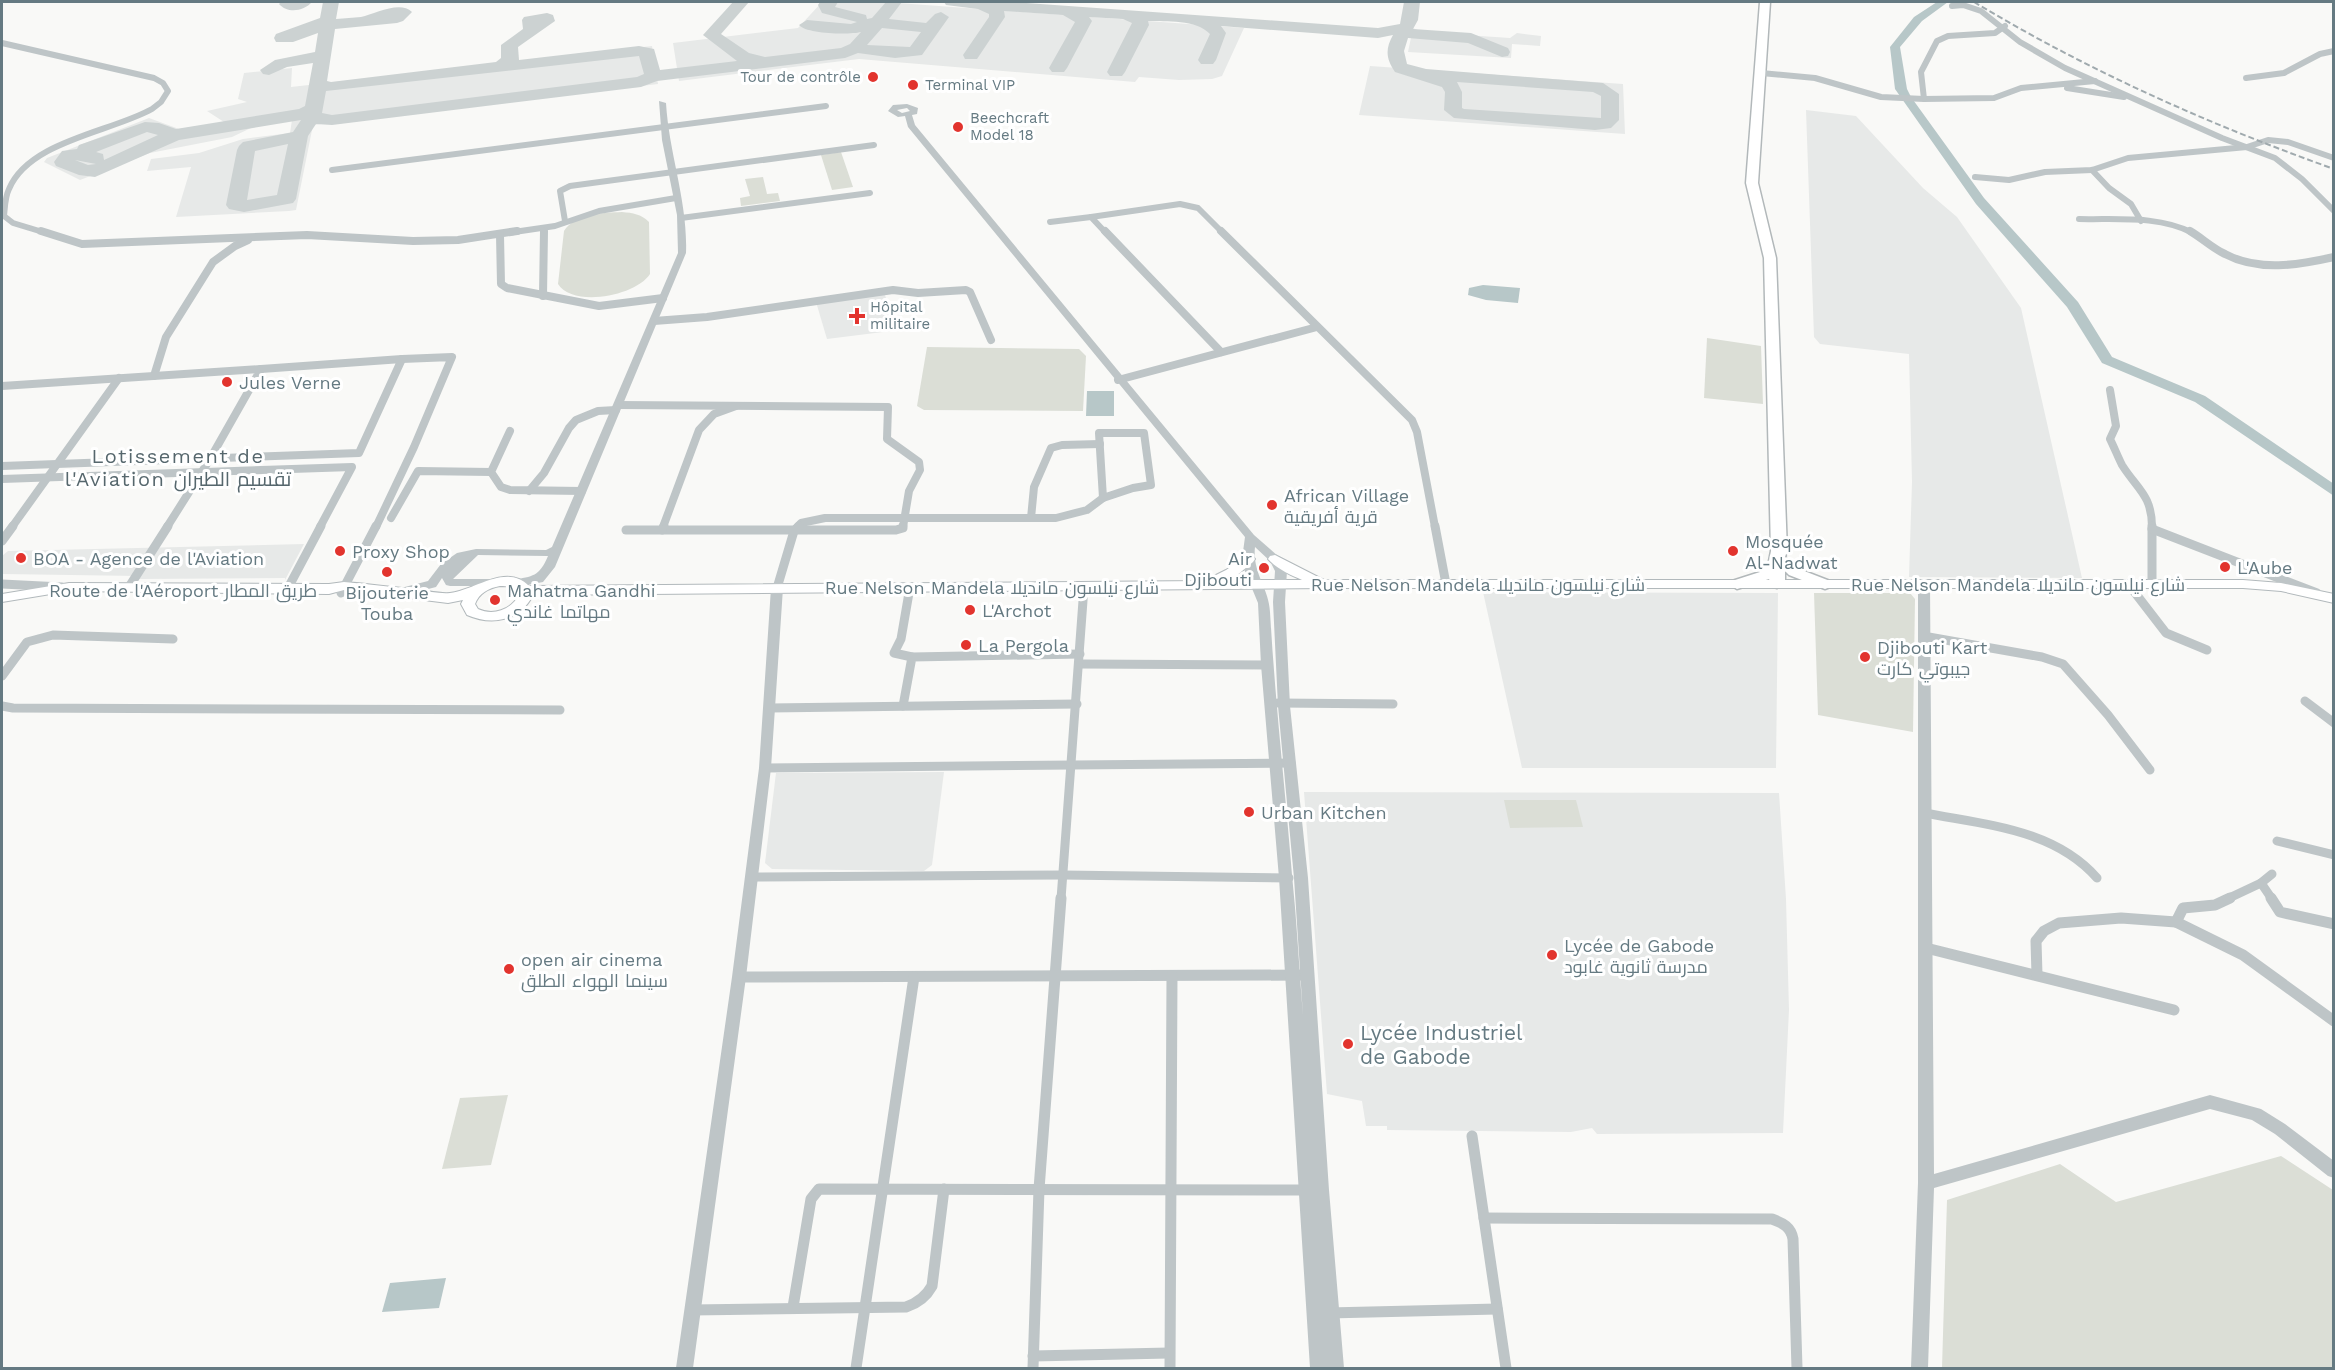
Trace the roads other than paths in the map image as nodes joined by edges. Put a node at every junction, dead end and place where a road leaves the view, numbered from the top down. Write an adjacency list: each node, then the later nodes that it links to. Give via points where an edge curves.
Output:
1 (1765, 2): 6 (highway)
2 (1952, 6): 3 (street, via 1970,3)
3 (2005, 26): 8 (street, via 2027,46); 10 (street, via 1995,33 1948,36 1937,41 1921,72)
4 (2, 43): 34 (street, via 154,78 168,91 160,105 35,160 10,186 4,216 13,223 82,244)
5 (2334, 51): 7 (street, via 2284,73)
6 (1761, 73): 10 (street, via 1815,78 1881,97); 75 (highway, via 1752,183 1770,258)
7 (2247, 78)
8 (2095, 81): 9 (street); 11 (street)
9 (2049, 86): 10 (street, via 2021,88 1994,98); 11 (street)
10 (1924, 99)
11 (2139, 100): 17 (street, via 2225,141)
12 (662, 102): 15 (street)
13 (826, 106): 15 (street)
14 (911, 125): 14 (street, via 908,114 914,108 904,105 892,111); 46 (street)
15 (662, 126): 19 (street); 20 (street)
16 (874, 145): 20 (street)
17 (2247, 147): 18 (street, via 2274,140); 21 (street, via 2144,155); 25 (street, via 2288,166)
18 (2334, 158)
19 (332, 170)
20 (672, 170): 24 (street); 29 (street, via 570,186 560,191)
21 (2092, 170): 22 (street, via 2045,172 2009,180); 31 (street, via 2131,204)
22 (1975, 177)
23 (870, 193): 27 (street)
24 (676, 198): 27 (street); 29 (street)
25 (2334, 211)
26 (1091, 217): 30 (street); 39 (street, via 1180,204 1198,208); 41 (street)
27 (681, 218): 37 (street, via 682,254)
28 (2079, 219): 31 (street)
29 (565, 221): 32 (street)
30 (1050, 222)
31 (2141, 222): 35 (street, via 2189,230 2241,262 2289,264)
32 (544, 228): 33 (street); 36 (street)
33 (500, 235): 34 (street, via 413,241 306,235); 36 (street, via 501,284)
34 (255, 237): 44 (street, via 234,246 213,262 166,337)
35 (2334, 257)
36 (543, 296): 37 (street, via 599,306)
37 (663, 298): 38 (street)
38 (654, 321): 40 (street, via 893,290 966,290); 50 (street)
39 (1317, 327): 41 (street); 81 (street, via 1412,420)
40 (991, 340)
41 (1221, 352): 46 (street)
42 (402, 359): 43 (street); 53 (street); 100 (street, via 452,357 431,411)
43 (261, 369): 44 (street); 54 (street)
44 (154, 376): 45 (street)
45 (119, 378): 47 (street); 55 (street)
46 (1118, 380): 72 (street)
47 (2, 387)
48 (2110, 390): 70 (street, via 2116,426 2110,439 2152,510)
49 (736, 406): 50 (street); 66 (street, via 888,407 887,439 919,462 920,470 907,492); 69 (street, via 714,414 699,430)
50 (617, 407): 62 (street, via 589,413 571,424 544,473); 63 (street)
51 (510, 431): 58 (street)
52 (1100, 444): 64 (street); 64 (street, via 1099,433 1144,432 1151,485); 67 (street, via 1051,448 1034,488)
53 (359, 453): 54 (street); 57 (street)
54 (210, 459): 55 (street); 59 (street)
55 (57, 464): 56 (street); 60 (street)
56 (2, 466)
57 (352, 467): 59 (street); 98 (street)
58 (491, 472): 62 (street, via 501,487); 65 (street, via 418,471)
59 (201, 473): 60 (street); 94 (street)
60 (48, 477): 61 (street); 73 (street)
61 (2, 479)
62 (529, 491): 63 (street)
63 (582, 491): 74 (street)
64 (1103, 498): 67 (street, via 1094,508 1076,515)
65 (391, 518)
66 (905, 518): 67 (street); 71 (street, via 825,518 801,523); 71 (street, via 903,528 896,531)
67 (1031, 518)
68 (626, 530): 69 (street)
69 (662, 530): 71 (street)
70 (2152, 530): 91 (street); 105 (street)
71 (794, 531): 99 (street)
72 (1250, 537): 76 (street); 77 (street)
73 (2, 542)
74 (556, 549): 78 (street, via 545,556 470,556 447,577 450,582); 87 (street); 102 (street, via 548,553 461,555 445,566 432,584)
75 (1780, 558): 79 (highway); 82 (highway, via 1765,575); 83 (highway, via 1787,572); 84 (highway, via 1800,575)
76 (1248, 559): 88 (street); 92 (main road, via 1231,573)
77 (1275, 559): 80 (main road, via 1293,571); 89 (street, via 1281,571)
78 (494, 583): 95 (main road, Rue Nelson Mandela شارع نيلسون مانديلا); 103 (main road, Route de l'Aéroport طريق المطار)
79 (1777, 583): 82 (main road, Rue Nelson Mandela شارع نيلسون مانديلا); 83 (main road, Rue Nelson Mandela شارع نيلسون مانديلا)
80 (1330, 584): 81 (main road, Rue Nelson Mandela شارع نيلسون مانديلا); 89 (main road, Rue Nelson Mandela شارع نيلسون مانديلا)
81 (1446, 584): 82 (main road, Rue Nelson Mandela شارع نيلسون مانديلا)
82 (1737, 584)
83 (1803, 584): 84 (main road, Rue Nelson Mandela شارع نيلسون مانديلا)
84 (1825, 584): 85 (main road, Rue Nelson Mandela شارع نيلسون مانديلا)
85 (1924, 584): 90 (main road, Rue Nelson Mandela شارع نيلسون مانديلا); 108 (street)
86 (2, 585): 93 (street)
87 (541, 585): 95 (main road, Rue Nelson Mandela شارع نيلسون مانديلا); 101 (main road, Rue Nelson Mandela شارع نيلسون مانديلا)
88 (1258, 585): 89 (main road, Rue Nelson Mandela شارع نيلسون مانديلا); 92 (main road, Rue Nelson Mandela شارع نيلسون مانديلا); 113 (street, via 1264,603)
89 (1280, 585): 116 (street)
90 (2129, 585): 91 (main road, Rue Nelson Mandela شارع نيلسون مانديلا); 110 (street, via 2166,633)
91 (2152, 585): 105 (main road, Rue Nelson Mandela شارع نيلسون مانديلا, via 2265,585)
92 (1198, 586): 97 (main road, Rue Nelson Mandela شارع نيلسون مانديلا)
93 (69, 587): 94 (main road, Route de l'Aéroport طريق المطار); 104 (main road, Route de l'Aéroport طريق المطار)
94 (129, 587): 98 (main road, Route de l'Aéroport طريق المطار)
95 (521, 587): 107 (main road, via 524,600)
96 (910, 587): 97 (main road, Rue Nelson Mandela شارع نيلسون مانديلا); 99 (main road, Rue Nelson Mandela شارع نيلسون مانديلا); 111 (street, via 894,653)
97 (1084, 587): 112 (street)
98 (288, 588): 100 (main road, Route de l'Aéroport طريق المطار)
99 (777, 588): 101 (main road, Rue Nelson Mandela شارع نيلسون مانديلا); 121 (street)
100 (338, 589): 102 (main road, Route de l'Aéroport طريق المطار); 106 (main road, Route de l'Aéroport طريق المطار)
101 (621, 590): 107 (main road, Rue Nelson Mandela شارع نيلسون مانديلا, via 549,598)
102 (401, 592): 103 (main road, Route de l'Aéroport طريق المطار, via 448,598)
103 (473, 593): 106 (main road)
104 (2, 598)
105 (2332, 599)
106 (469, 609): 107 (main road, Route de l'Aéroport طريق المطار, via 476,615 490,617)
107 (515, 610)
108 (1923, 636): 128 (street, via 2063,664); 129 (street)
109 (173, 639): 114 (street, via 53,635 27,642)
110 (2207, 650)
111 (912, 657): 112 (street); 120 (street)
112 (1080, 659): 113 (street); 117 (street)
113 (1267, 665): 116 (street)
114 (2, 676)
115 (2305, 701): 123 (street)
116 (1277, 703): 118 (street); 124 (street); 125 (street)
117 (1077, 704): 120 (street); 126 (street)
118 (1393, 704)
119 (2, 706): 122 (street)
120 (903, 706): 121 (street)
121 (770, 708): 127 (street)
122 (560, 710)
123 (2334, 723)
124 (1276, 763): 125 (street); 126 (street); 135 (street)
125 (1291, 763): 135 (street)
126 (1070, 765): 127 (street); 133 (street)
127 (765, 768): 134 (street)
128 (2150, 770)
129 (1925, 813): 136 (street, via 2053,843 2089,865); 140 (street)
130 (2277, 841): 131 (street)
131 (2334, 855)
132 (2272, 874): 137 (street)
133 (1062, 875): 134 (street); 135 (street); 143 (street)
134 (751, 877): 145 (street)
135 (1293, 878): 141 (street)
136 (2097, 878)
137 (2261, 883): 138 (street, via 2215,905 2183,908); 139 (street, via 2280,912)
138 (2175, 922): 142 (street, via 2121,918 2059,924 2036,941); 148 (street, via 2243,955)
139 (2334, 924)
140 (1926, 948): 142 (street); 151 (street)
141 (1300, 975): 144 (street); 156 (street); 163 (street)
142 (2037, 975): 147 (street)
143 (1053, 976): 144 (street); 146 (street); 154 (street)
144 (1172, 976): 155 (street)
145 (739, 977): 146 (street); 160 (street)
146 (914, 977): 152 (street)
147 (2174, 1010)
148 (2334, 1021)
149 (1472, 1136): 157 (street)
150 (2334, 1171): 151 (street, via 2256,1114 2210,1102)
151 (1926, 1183): 173 (street)
152 (882, 1188): 153 (street); 158 (street, via 827,1187 814,1193); 159 (street)
153 (944, 1189): 154 (street); 159 (street, via 932,1286 927,1296 906,1307)
154 (1039, 1189): 155 (street); 165 (street)
155 (1170, 1190): 156 (street); 164 (street)
156 (1307, 1190): 162 (street)
157 (1484, 1218): 161 (street); 172 (street, via 1772,1219 1785,1224 1793,1234 1794,1245)
158 (793, 1307): 159 (street); 160 (street)
159 (864, 1307): 167 (street)
160 (692, 1310): 166 (street)
161 (1497, 1310): 163 (street); 171 (street)
162 (1316, 1313): 163 (street); 169 (street)
163 (1331, 1313): 170 (street)
164 (1169, 1353): 165 (street); 168 (street)
165 (1033, 1362)
166 (684, 1368)
167 (856, 1368)
168 (1170, 1368)
169 (1319, 1368)
170 (1336, 1368)
171 (1506, 1368)
172 (1797, 1368)
173 (1920, 1368)

